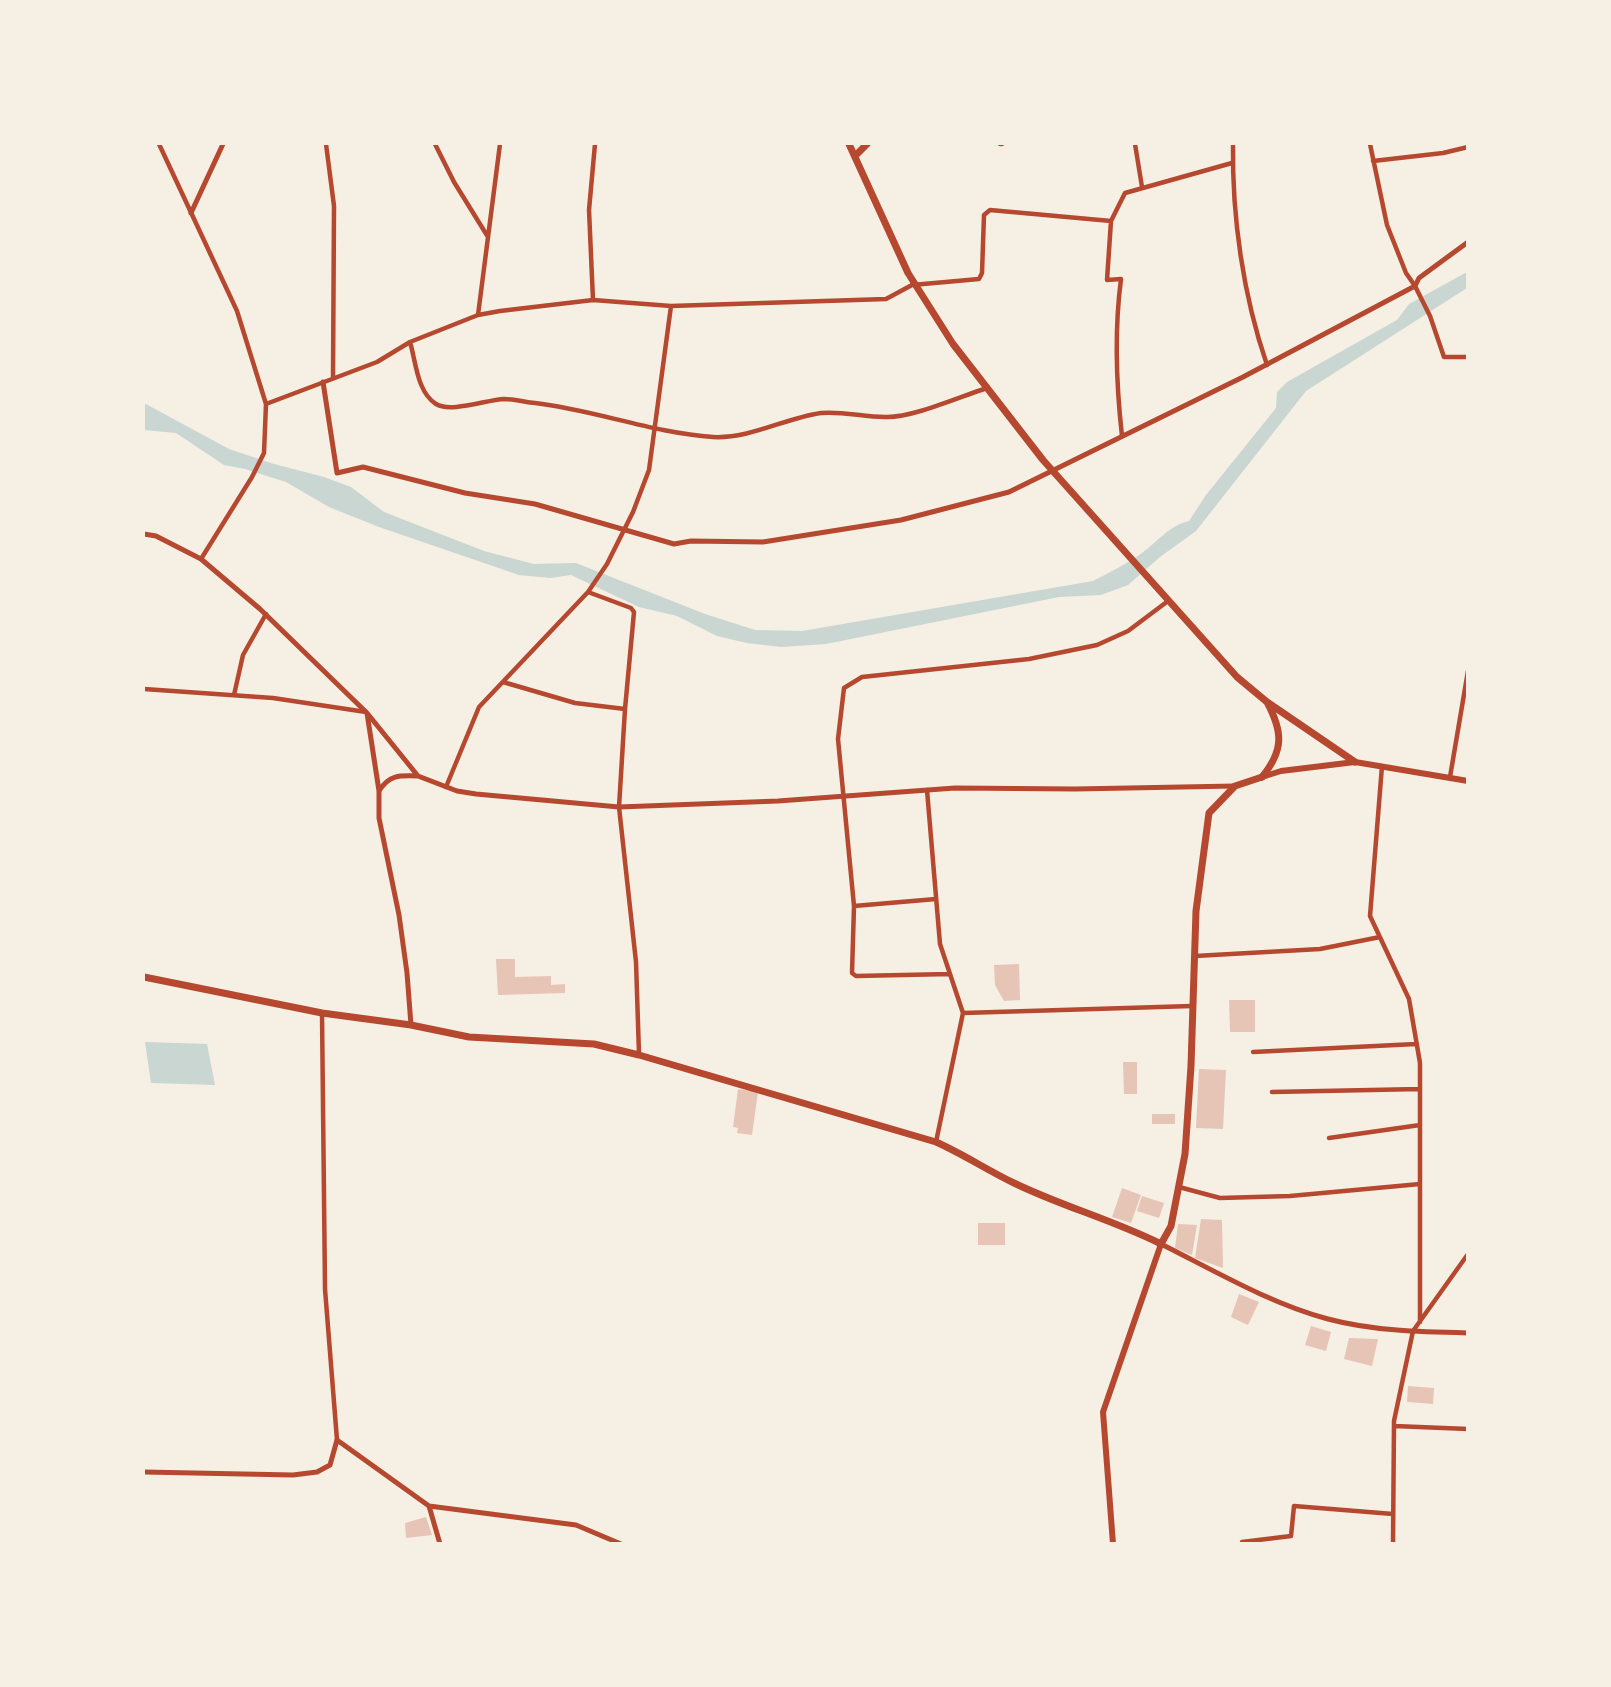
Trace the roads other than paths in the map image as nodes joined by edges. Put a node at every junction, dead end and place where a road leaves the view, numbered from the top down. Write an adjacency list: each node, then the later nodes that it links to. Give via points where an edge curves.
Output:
1 (159, 144): 17 (street)
2 (223, 144): 17 (street)
3 (326, 144): 29 (street, via 334,206)
4 (435, 144): 19 (street)
5 (500, 144): 19 (street)
6 (594, 144): 23 (street, via 589,210)
7 (850, 144): 13 (main road)
8 (867, 144): 13 (main road)
9 (1135, 144): 16 (street)
10 (1233, 144): 15 (street)
11 (1370, 144): 14 (street)
12 (1468, 147): 14 (street)
13 (856, 155): 21 (main road)
14 (1373, 161): 22 (street, via 1387,225)
15 (1233, 163): 16 (street); 28 (street, via 1252,321)
16 (1142, 187): 18 (street, via 1125,192)
17 (191, 213): 32 (street, via 237,311)
18 (1111, 221): 21 (street, via 990,210 984,215 979,278); 34 (street, via 1107,280 1122,279 1115,357)
19 (488, 237): 25 (street)
20 (1468, 242): 22 (street, via 1419,278)
21 (914, 285): 24 (street, via 886,299); 31 (main road)
22 (1415, 286): 27 (street, via 1444,357); 28 (street)
23 (593, 300): 24 (street); 25 (street)
24 (671, 306): 33 (street)
25 (478, 315): 26 (street)
26 (411, 342): 29 (street, via 377,362); 33 (street, via 424,393 438,406 504,399)
27 (1468, 357)
28 (1267, 365): 34 (street)
29 (332, 378): 30 (street)
30 (323, 382): 32 (street); 36 (street, via 337,472 363,467)
31 (988, 388): 33 (street, via 886,418 822,413 743,435 714,437); 35 (main road)
32 (266, 404): 38 (street, via 264,453)
33 (655, 428): 36 (street, via 649,470)
34 (1122, 436): 35 (street)
35 (1053, 470): 36 (street, via 1009,492 901,520 764,542 674,544); 40 (main road)
36 (625, 528): 39 (street)
37 (144, 534): 38 (street)
38 (201, 559): 41 (street)
39 (589, 590): 43 (street); 47 (street, via 634,612)
40 (1168, 601): 46 (main road, via 1237,677); 59 (street, via 1128,631 1097,645 1029,659 862,677 844,688 838,739)
41 (266, 614): 45 (street, via 243,655); 48 (street)
42 (1468, 671): 53 (street)
43 (503, 682): 47 (street, via 575,703); 56 (street, via 479,707)
44 (144, 689): 45 (street)
45 (234, 695): 48 (street)
46 (1267, 702): 49 (main road); 52 (main road, via 1278,726 1279,742 1272,765)
47 (625, 709): 60 (street)
48 (367, 713): 51 (street); 58 (street)
49 (1355, 762): 50 (main road); 52 (main road)
50 (1382, 766): 53 (main road); 63 (street, via 1370,916)
51 (418, 776): 56 (street); 58 (street, via 391,777)
52 (1262, 777): 55 (main road)
53 (1450, 777): 54 (main road)
54 (1468, 781)
55 (1235, 786): 57 (street); 64 (main road, via 1209,813)
56 (446, 787): 60 (street, via 498,797)
57 (927, 790): 59 (street); 61 (street)
58 (379, 791): 70 (street, via 379,818 399,915)
59 (844, 796): 60 (street); 62 (street)
60 (619, 807): 73 (street, via 636,962)
61 (936, 899): 62 (street); 65 (street, via 940,944)
62 (853, 906): 65 (street, via 854,975)
63 (1380, 937): 64 (street, via 1320,949); 71 (street, via 1409,999)
64 (1195, 956): 67 (main road)
65 (950, 974): 69 (street)
66 (144, 977): 68 (main road)
67 (1193, 1006): 69 (street); 80 (main road)
68 (322, 1013): 70 (main road); 88 (street, via 325,1289)
69 (963, 1013): 78 (street)
70 (411, 1025): 73 (main road, via 469,1037 594,1044)
71 (1416, 1044): 72 (street); 74 (street)
72 (1253, 1052)
73 (639, 1055): 78 (main road)
74 (1420, 1089): 75 (street); 76 (street)
75 (1272, 1092)
76 (1420, 1125): 77 (street); 79 (street)
77 (1329, 1138)
78 (936, 1142): 81 (main road, via 1014,1183)
79 (1420, 1184): 80 (street, via 1220,1198); 83 (street)
80 (1179, 1187): 81 (main road, via 1171,1226)
81 (1161, 1244): 84 (street, via 1259,1293 1328,1319); 95 (main road, via 1103,1412)
82 (1468, 1254): 83 (street)
83 (1420, 1322): 84 (street)
84 (1413, 1331): 85 (street); 86 (street)
85 (1468, 1334)
86 (1394, 1426): 87 (street); 91 (street)
87 (1468, 1429)
88 (337, 1440): 89 (street, via 330,1465 317,1472); 90 (street)
89 (144, 1472)
90 (429, 1506): 93 (street); 94 (street, via 576,1525)
91 (1393, 1514): 92 (street, via 1294,1506 1291,1536); 96 (street)
92 (1242, 1542)
93 (440, 1544)
94 (621, 1544)
95 (1113, 1544)
96 (1393, 1544)

